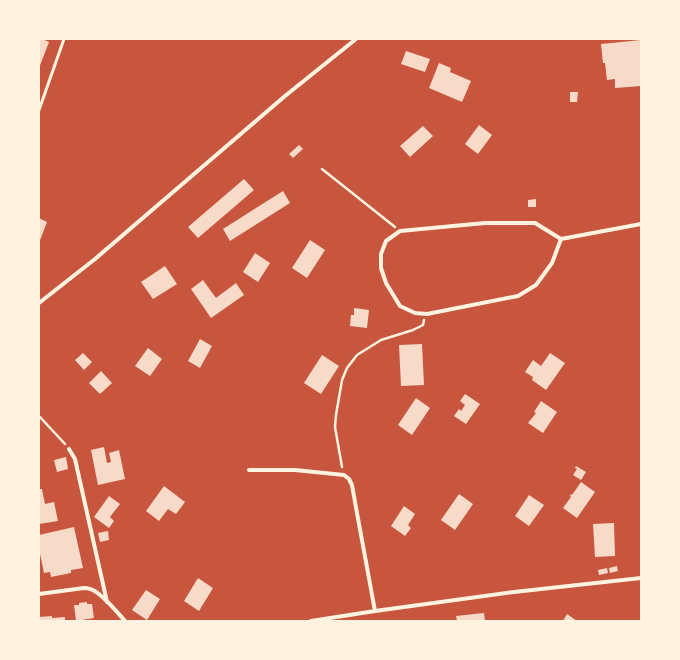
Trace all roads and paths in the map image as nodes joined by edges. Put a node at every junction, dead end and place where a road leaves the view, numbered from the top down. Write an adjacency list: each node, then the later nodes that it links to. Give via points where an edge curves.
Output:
1 (64, 39): 3 (lane)
2 (356, 39): 8 (street, via 285,96 95,259)
3 (39, 110)
4 (322, 169): 6 (path)
5 (641, 224): 7 (street)
6 (400, 231): 7 (street, via 485,223 535,223); 9 (street, via 386,241 381,254 381,268 386,283 400,306 415,313)
7 (561, 239): 9 (street, via 552,263 536,285 518,296)
8 (39, 303)
9 (427, 314): 13 (path, via 422,326 381,340 357,355 347,368 342,380 335,427)
10 (39, 416): 11 (path)
11 (69, 448): 16 (street, via 75,459)
12 (248, 470): 13 (street, via 295,470)
13 (344, 475): 17 (street, via 352,485)
14 (641, 578): 17 (street)
15 (39, 594): 16 (street, via 91,588)
16 (108, 602): 18 (street)
17 (375, 611): 19 (street)
18 (125, 621)
19 (311, 621)

